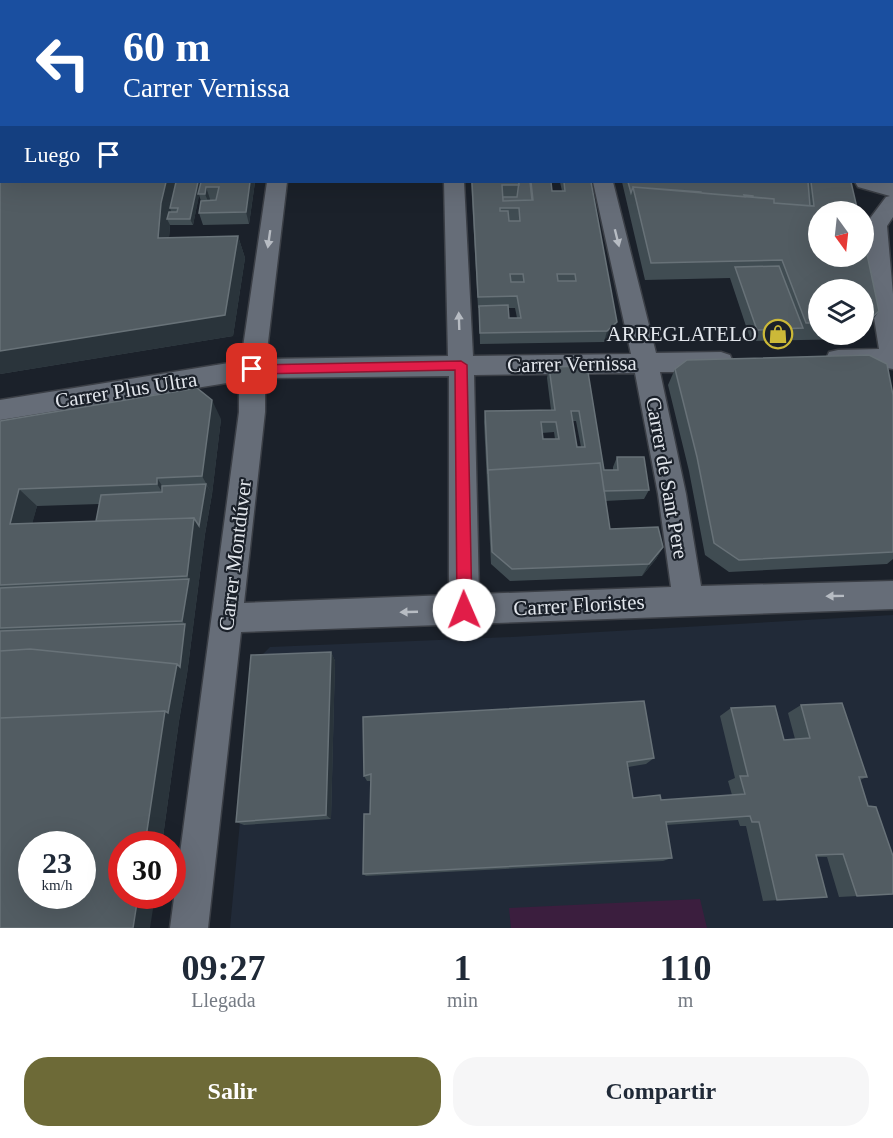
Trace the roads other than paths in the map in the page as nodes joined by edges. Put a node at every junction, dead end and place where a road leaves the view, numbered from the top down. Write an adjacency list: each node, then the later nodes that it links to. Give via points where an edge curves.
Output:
1 (277, 183): 12 (street, Carrer Montdúver, one-way to 12)
2 (454, 183): 11 (street, one-way to 2)
3 (603, 183): 10 (street, Carrer de Sant Pere, one-way to 10)
4 (868, 183): 5 (street)
5 (893, 190)
6 (893, 202): 7 (street, via 876,225 879,286)
7 (893, 359): 8 (street)
8 (811, 360)
9 (741, 361): 10 (street, Carrer Vernissa)
10 (647, 363): 11 (street, Carrer Vernissa); 15 (street, Carrer de Sant Pere)
11 (461, 365): 12 (street, Carrer Vernissa); 16 (street)
12 (252, 369): 13 (street, Carrer Plus Ultra); 17 (street, Carrer Montdúver, via 252,412)
13 (0, 410)
14 (893, 596): 15 (street, Carrer Floristes, one-way to 15)
15 (688, 599): 16 (street, Carrer Floristes)
16 (464, 610): 17 (street, Carrer Floristes, one-way to 17)
17 (228, 618): 18 (street, Carrer Montdúver)
18 (189, 928)

